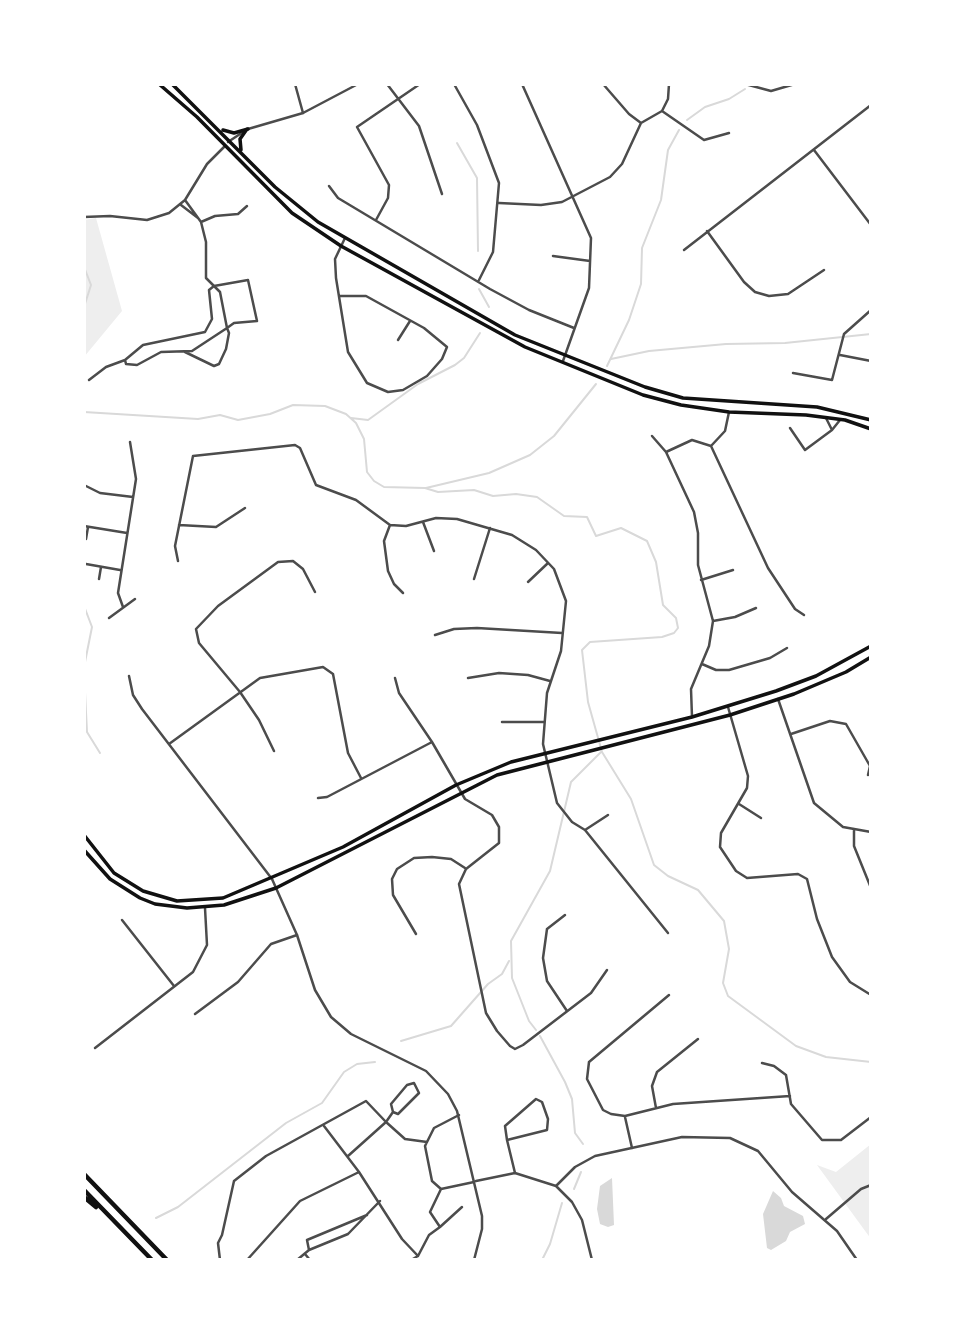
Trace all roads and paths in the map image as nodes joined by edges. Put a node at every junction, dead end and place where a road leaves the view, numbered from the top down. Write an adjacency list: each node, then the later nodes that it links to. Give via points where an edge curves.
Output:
1 (172, 84): 18 (main road)
2 (295, 84): 16 (street)
3 (358, 84): 16 (street)
4 (387, 84): 13 (street)
5 (420, 84): 13 (street)
6 (454, 84): 29 (street, via 489,154 499,183)
7 (522, 84): 27 (street)
8 (603, 84): 17 (street)
9 (669, 84): 15 (street)
10 (745, 84): 11 (street, via 771,91)
11 (795, 84)
12 (161, 85): 22 (main road)
13 (397, 100): 26 (street, via 419,126); 34 (street, via 357,127 389,185 388,198)
14 (871, 105): 23 (street)
15 (662, 111): 17 (street); 20 (street, via 704,140)
16 (303, 113): 19 (street)
17 (642, 123): 27 (street, via 622,164 610,177)
18 (218, 128): 19 (main road, via 230,133); 21 (main road)
19 (248, 129): 21 (street); 24 (main road, via 240,139)
20 (729, 134)
21 (230, 140): 22 (street); 24 (main road)
22 (224, 146): 28 (street); 39 (main road, via 292,213)
23 (814, 149): 36 (street); 37 (street)
24 (242, 152): 38 (main road, via 298,207)
25 (329, 186): 34 (street, via 338,198)
26 (442, 194)
27 (573, 197): 29 (street, via 541,205); 42 (street, via 591,238)
28 (185, 200): 30 (street); 33 (street)
29 (499, 203): 44 (street, via 493,252)
30 (180, 205): 32 (street, via 148,220); 33 (street)
31 (247, 206): 35 (street, via 238,214)
32 (84, 217)
33 (198, 218): 35 (street)
34 (376, 220): 44 (street)
35 (201, 222): 45 (street, via 206,278)
36 (871, 225)
37 (707, 231): 40 (street); 43 (street, via 755,292 788,294)
38 (345, 238): 39 (street); 53 (main road, via 494,324)
39 (341, 246): 46 (street, via 334,267); 57 (main road, via 492,331)
40 (684, 250)
41 (553, 256): 42 (street)
42 (590, 261): 50 (street, via 589,288)
43 (824, 270)
44 (479, 281): 50 (street, via 528,310)
45 (214, 286): 49 (street, via 220,292); 49 (street, via 248,280 257,321); 55 (street, via 209,290 212,319 205,332 143,345)
46 (340, 296): 48 (street, via 366,296); 48 (street, via 348,352 367,383 377,390 403,390 427,376 442,359 447,347 442,340)
47 (871, 310): 54 (street, via 844,334)
48 (410, 321): 51 (street)
49 (227, 328): 52 (street); 52 (street, via 226,349 219,364 214,366)
50 (573, 328): 53 (street)
51 (398, 340)
52 (185, 352): 55 (street, via 160,352 136,365)
53 (565, 355): 57 (street); 63 (main road, via 683,398 817,407)
54 (840, 355): 56 (street); 58 (street, via 832,380)
55 (125, 360): 59 (street)
56 (871, 361)
57 (563, 362): 60 (main road, via 643,395)
58 (793, 373)
59 (89, 380)
60 (729, 412): 61 (main road); 69 (street, via 725,431)
61 (825, 417): 62 (main road); 66 (street)
62 (840, 420): 65 (main road); 66 (street)
63 (871, 420)
64 (790, 429): 66 (street, via 804,450)
65 (871, 429)
66 (832, 430)
67 (652, 436): 70 (street)
68 (130, 442): 72 (street, via 136,479)
69 (711, 446): 70 (street, via 692,440); 97 (street, via 768,568)
70 (666, 452): 90 (street, via 694,512)
71 (84, 485): 72 (street, via 100,493)
72 (133, 497): 79 (street)
73 (245, 508): 76 (street, via 216,527)
74 (423, 522): 75 (street); 78 (street, via 449,518); 81 (street)
75 (390, 524): 76 (street, via 356,500 316,485 295,444 193,456); 93 (street, via 384,541 388,571)
76 (179, 525): 82 (street)
77 (86, 527): 79 (street); 80 (street)
78 (490, 528): 83 (street, via 525,541); 89 (street)
79 (127, 533): 86 (street)
80 (86, 539)
81 (434, 551)
82 (178, 561)
83 (548, 563): 91 (street); 100 (street, via 564,591)
84 (86, 564): 85 (street)
85 (101, 567): 86 (street); 88 (street)
86 (122, 570): 95 (street, via 118,593)
87 (733, 570): 90 (street)
88 (99, 579)
89 (474, 579)
90 (701, 580): 99 (street)
91 (528, 582)
92 (315, 592): 110 (street, via 303,569 293,561 278,562 200,623 199,643)
93 (403, 593)
94 (135, 599): 95 (street)
95 (123, 607): 98 (street)
96 (756, 607): 99 (street)
97 (804, 615)
98 (109, 618)
99 (713, 621): 105 (street)
100 (562, 633): 101 (street, via 477,628); 109 (street)
101 (435, 635)
102 (871, 646): 112 (main road, via 816,676)
103 (787, 648): 105 (street, via 729,670)
104 (871, 657): 111 (main road)
105 (701, 664): 114 (street, via 691,689)
106 (129, 676): 119 (street, via 133,695)
107 (395, 678): 118 (street, via 399,693)
108 (468, 678): 109 (street, via 499,673)
109 (550, 681): 116 (street)
110 (240, 692): 119 (street); 120 (street); 124 (street, via 260,678 323,667 333,674 348,753)
111 (778, 699): 113 (main road); 117 (street)
112 (727, 706): 113 (street); 114 (main road)
113 (730, 715): 122 (main road); 128 (street, via 748,776)
114 (692, 717): 121 (main road)
115 (502, 722): 116 (street)
116 (544, 722): 121 (street)
117 (791, 734): 123 (street, via 830,721 846,724 870,766); 131 (street, via 814,803 831,820)
118 (432, 741): 124 (street); 125 (street)
119 (169, 744): 137 (street)
120 (274, 751)
121 (544, 753): 122 (street); 125 (main road)
122 (545, 761): 126 (main road, via 496,775); 132 (street, via 557,803)
123 (868, 775)
124 (361, 778): 127 (street)
125 (457, 785): 126 (street); 137 (main road, via 349,844)
126 (461, 792): 136 (street, via 467,801 492,815 500,834 495,847); 138 (main road)
127 (318, 798)
128 (739, 804): 130 (street); 149 (street, via 720,840 736,872 747,878 798,874 807,879 832,957 850,982)
129 (608, 815): 132 (street)
130 (761, 818)
131 (854, 829): 133 (street); 139 (street, via 854,846)
132 (585, 830): 143 (street)
133 (871, 832)
134 (84, 835): 137 (main road, via 114,873 161,898 192,902 223,898)
135 (84, 850): 140 (main road, via 110,879 136,897 155,904)
136 (466, 869): 144 (street, via 451,859 432,857 414,858 397,869 393,895); 150 (street, via 459,884 462,904 486,1013 497,1031 515,1049)
137 (272, 879): 138 (street)
138 (276, 888): 140 (main road); 145 (street)
139 (871, 888)
140 (205, 908): 147 (street, via 208,934 204,955 193,972)
141 (565, 915): 150 (street, via 547,929 543,958 547,981)
142 (122, 920): 147 (street)
143 (668, 933)
144 (416, 934)
145 (297, 935): 151 (street, via 271,944 238,982); 158 (street, via 315,990 331,1017 351,1034 426,1072)
146 (607, 970): 150 (street, via 599,986)
147 (174, 987): 153 (street)
148 (670, 995): 159 (street, via 587,1065 587,1079 603,1110)
149 (871, 995)
150 (567, 1011)
151 (195, 1014)
152 (698, 1039): 156 (street, via 657,1072 652,1086)
153 (94, 1048)
154 (762, 1063): 155 (street, via 786,1075)
155 (790, 1096): 156 (street); 160 (street, via 807,1125 825,1142 841,1140)
156 (656, 1108): 159 (street)
157 (393, 1112): 157 (street, via 398,1114 419,1093 414,1083 391,1104); 161 (street)
158 (459, 1115): 164 (street, via 434,1128); 170 (street)
159 (625, 1116): 165 (street)
160 (871, 1117)
161 (386, 1122): 162 (street, via 366,1101); 164 (street, via 405,1139); 166 (street)
162 (324, 1126): 166 (street); 187 (street, via 266,1156 233,1181 218,1243)
163 (507, 1140): 163 (street, via 547,1130 542,1102 536,1099 509,1120); 168 (street)
164 (427, 1142): 173 (street, via 432,1181)
165 (632, 1147): 172 (street, via 595,1156); 180 (street, via 703,1135 746,1144)
166 (348, 1156): 167 (street)
167 (359, 1172): 176 (street); 188 (street, via 300,1201)
168 (516, 1173): 170 (street); 172 (street)
169 (85, 1175): 186 (highway)
170 (476, 1181): 173 (street); 192 (street, via 482,1229)
171 (871, 1185): 180 (street)
172 (556, 1186): 193 (street, via 582,1220)
173 (441, 1189): 181 (street, via 430,1212)
174 (84, 1190): 178 (highway)
175 (84, 1197): 178 (highway)
176 (380, 1201): 179 (street); 184 (street, via 402,1239)
177 (461, 1207): 181 (street)
178 (106, 1213): 185 (highway)
179 (367, 1215): 182 (street, via 348,1234); 182 (street, via 307,1240)
180 (826, 1219): 194 (street)
181 (440, 1227): 184 (street, via 429,1235)
182 (309, 1250): 183 (street)
183 (305, 1254): 189 (street); 190 (street)
184 (418, 1256): 191 (street)
185 (152, 1260)
186 (167, 1260)
187 (220, 1260)
188 (247, 1260)
189 (297, 1260)
190 (310, 1260)
191 (411, 1260)
192 (474, 1260)
193 (592, 1260)
194 (857, 1260)

